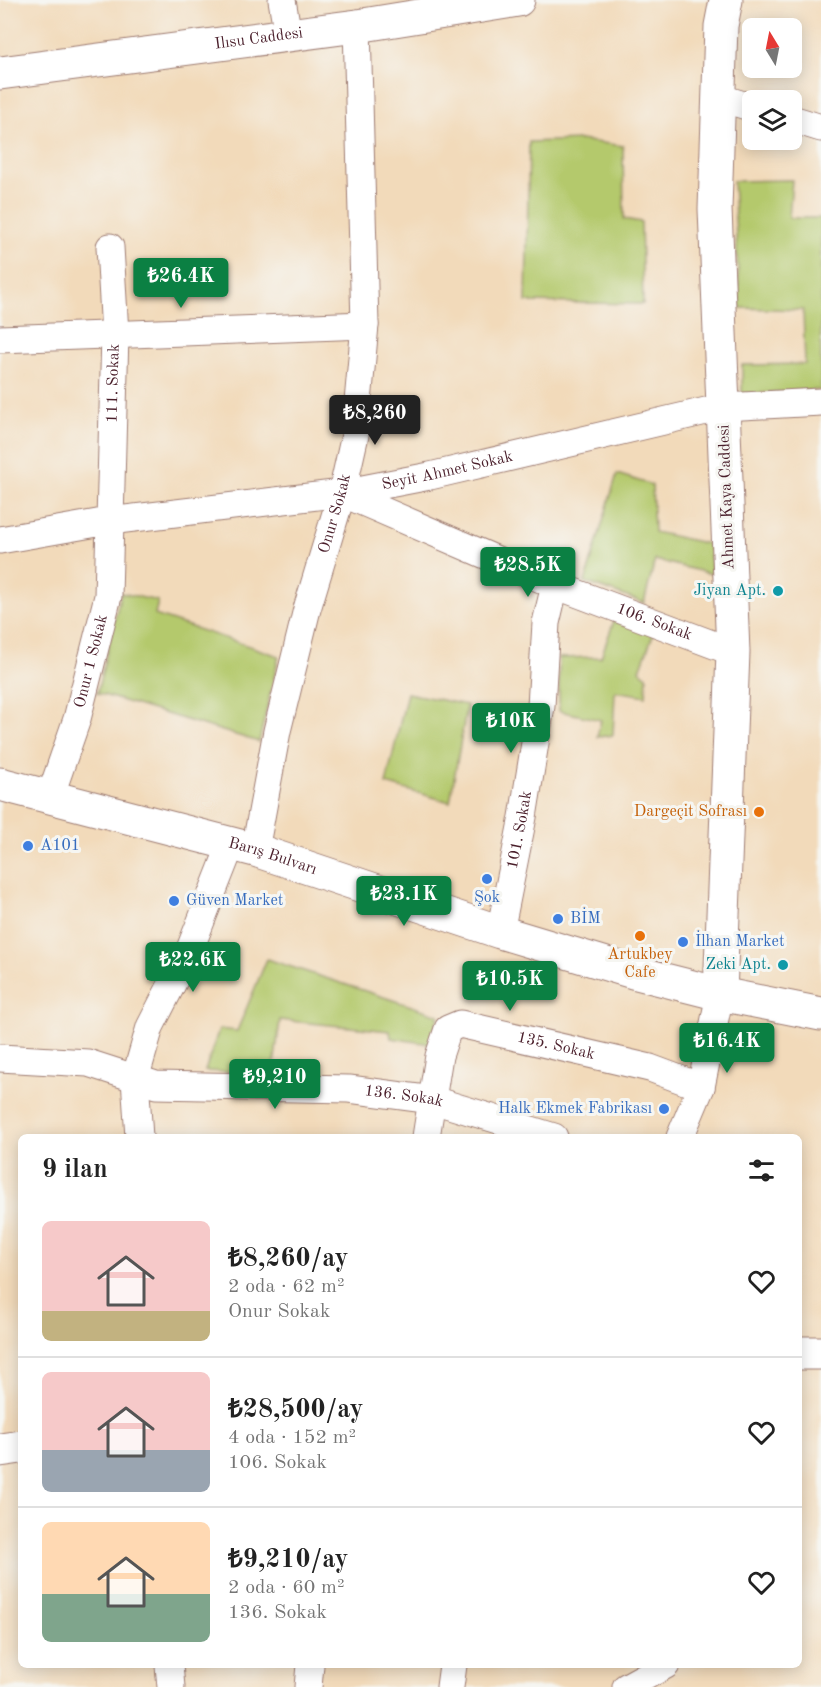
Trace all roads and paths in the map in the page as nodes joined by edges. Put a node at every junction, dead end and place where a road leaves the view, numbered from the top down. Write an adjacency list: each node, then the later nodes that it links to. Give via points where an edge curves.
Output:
1 (282, 0): 5 (street)
2 (518, 0): 4 (main road, Ilısu Caddesi)
3 (726, 0): 7 (main road, Ahmet Kaya Caddesi)
4 (357, 26): 5 (main road, Ilısu Caddesi); 12 (street, Onur Sokak)
5 (288, 35): 6 (main road, Ilısu Caddesi)
6 (0, 73)
7 (718, 97): 8 (street); 16 (main road, Ahmet Kaya Caddesi, via 715,209)
8 (742, 105)
9 (802, 122): 10 (street)
10 (821, 128)
11 (110, 247): 13 (street, 111. Sokak)
12 (365, 325): 13 (street); 17 (street, Onur Sokak, via 354,435)
13 (115, 334): 14 (street); 18 (street, 111. Sokak)
14 (0, 339)
15 (821, 402): 16 (street, Seyit Ahmet Sokak)
16 (723, 407): 17 (street, Seyit Ahmet Sokak); 21 (main road, Ahmet Kaya Caddesi)
17 (342, 493): 18 (street, Seyit Ahmet Sokak); 20 (street, 106. Sokak); 24 (street, Onur Sokak)
18 (109, 521): 19 (street, Seyit Ahmet Sokak); 23 (street, Onur 1 Sokak, via 108,596 77,718)
19 (0, 540)
20 (555, 585): 21 (street, 106. Sokak); 25 (street, 101. Sokak, via 546,623 542,706)
21 (733, 652): 26 (main road, Ahmet Kaya Caddesi)
22 (0, 784): 23 (main road, Barış Bulvarı)
23 (50, 797): 24 (main road, Barış Bulvarı)
24 (243, 848): 25 (main road, Barış Bulvarı); 29 (street, Onur Sokak, via 150,1027)
25 (500, 932): 26 (main road, Barış Bulvarı)
26 (720, 994): 27 (main road, Barış Bulvarı); 30 (street)
27 (821, 1014)
28 (0, 1058): 29 (street, 136. Sokak, via 88,1063)
29 (135, 1079): 31 (street, 136. Sokak, via 156,1085 349,1089); 32 (street)
30 (701, 1087): 31 (street, 135. Sokak, via 650,1068 460,1024 448,1029 439,1056); 35 (street)
31 (433, 1100): 33 (street, 135. Sokak); 34 (street, 136. Sokak)
32 (139, 1134)
33 (427, 1134)
34 (544, 1134)
35 (681, 1134)
36 (802, 1353): 37 (main road)
37 (821, 1353)
38 (18, 1447): 39 (main road)
39 (0, 1450)
40 (169, 1668): 44 (street)
41 (310, 1668): 45 (street)
42 (453, 1668): 46 (street)
43 (661, 1668): 47 (street)
44 (171, 1687)
45 (308, 1687)
46 (450, 1687)
47 (626, 1687)

